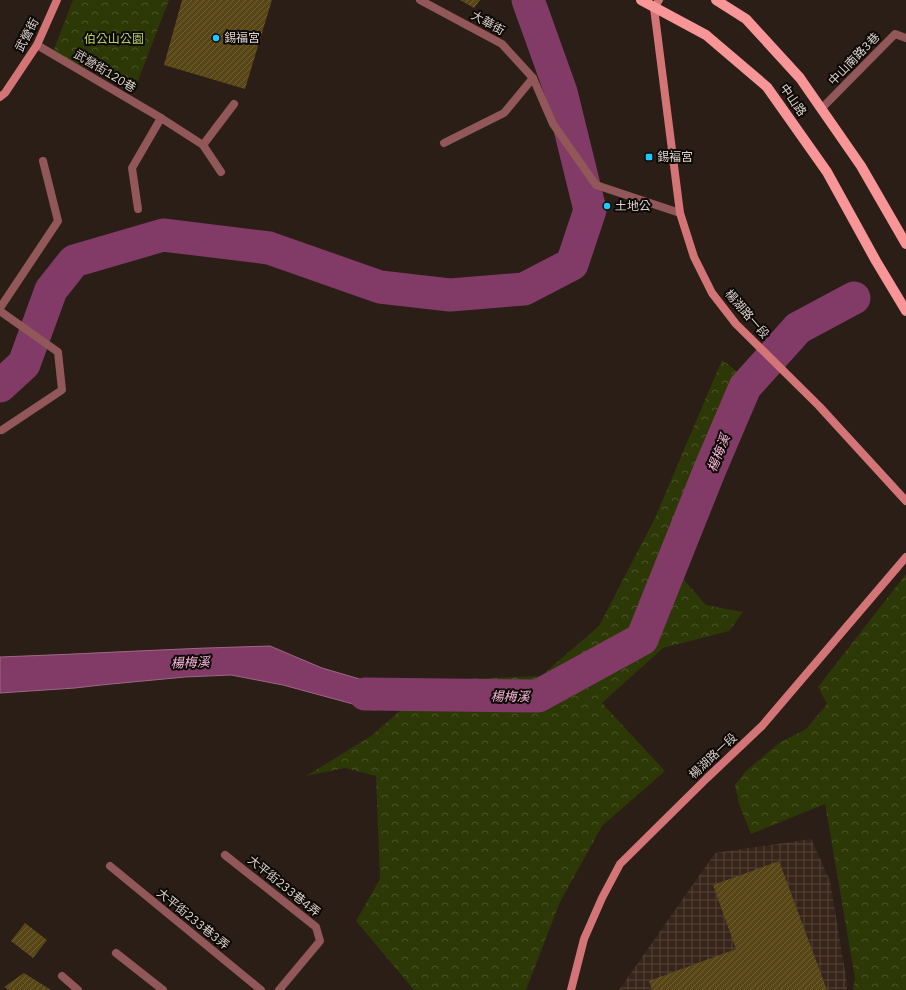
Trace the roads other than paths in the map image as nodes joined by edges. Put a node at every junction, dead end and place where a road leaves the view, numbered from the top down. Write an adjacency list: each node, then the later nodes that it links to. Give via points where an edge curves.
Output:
1 (57, 0): 7 (street, 武營街)
2 (420, 0): 8 (street, 大華街, via 502,44)
3 (641, 0): 5 (main road, 中山路)
4 (716, 0): 11 (main road, 中山路, via 746,19 800,78)
5 (657, 4): 18 (street, 楊湖路一段); 21 (main road, 中山路, via 706,35 767,87 827,172)
6 (906, 38): 11 (street, 中山南路3巷, via 895,34)
7 (37, 45): 9 (street, 武營街); 12 (street, 武營街120巷)
8 (533, 78): 13 (street, via 504,112); 18 (street, 大華街, via 553,124 596,184)
9 (2, 94)
10 (234, 104): 14 (street)
11 (822, 108): 19 (main road, 中山路, via 862,166)
12 (161, 118): 14 (street, 武營街120巷); 17 (street, via 132,168)
13 (444, 143)
14 (203, 145): 16 (street, 武營街120巷)
15 (43, 161): 20 (street, via 58,221)
16 (221, 172)
17 (138, 209)
18 (680, 213): 23 (street, 楊湖路一段, via 694,257 712,293 736,324 819,406)
19 (904, 241)
20 (0, 309): 22 (street, via 58,352 62,390)
21 (906, 312)
22 (2, 430)
23 (906, 501)
24 (906, 557): 33 (street, 楊湖路一段, via 762,726 620,864 584,939)
25 (225, 855): 32 (street, 大平街233巷4弄, via 316,927 320,941)
26 (110, 866): 31 (street, 大平街233巷3弄)
27 (116, 953): 30 (street)
28 (62, 976): 29 (street)
29 (78, 990)
30 (163, 990)
31 (261, 990)
32 (279, 990)
33 (571, 990)

